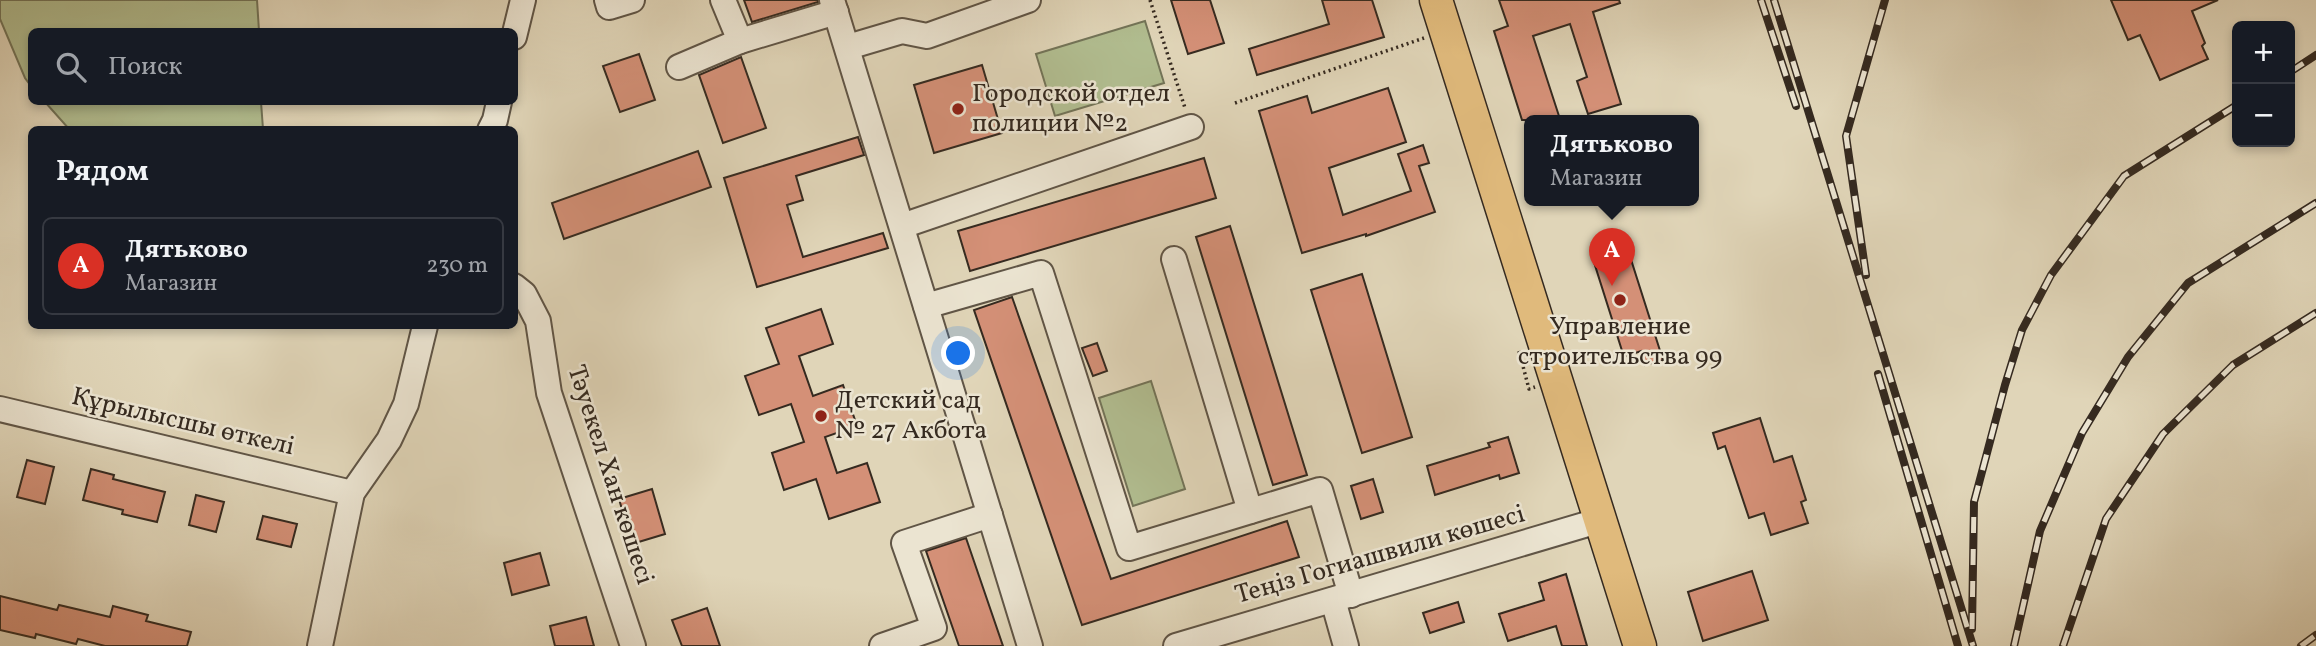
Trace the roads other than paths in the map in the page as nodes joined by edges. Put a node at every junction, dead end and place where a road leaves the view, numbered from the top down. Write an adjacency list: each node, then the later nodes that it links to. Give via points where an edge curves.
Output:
1 (523, 0): 8 (street)
2 (607, 0): 3 (street, via 609,7)
3 (632, 0)
4 (723, 0): 9 (street)
5 (1028, 0): 10 (street, via 927,36 902,31)
6 (1436, 0): 24 (main road)
7 (834, 6): 9 (street); 10 (street)
8 (516, 28)
9 (740, 41): 11 (street)
10 (848, 47): 15 (street)
11 (679, 68)
12 (498, 105): 13 (street)
13 (492, 126)
14 (1191, 127): 15 (street)
15 (902, 226): 18 (street)
16 (1174, 259): 22 (street)
17 (518, 289): 27 (street, Тәуекел Хан көшесі, via 538,321 549,393)
18 (926, 306): 22 (street, via 1041,274 1129,548); 23 (street)
19 (424, 329): 21 (street, via 406,404 389,440)
20 (0, 409): 21 (street, Құрылысшы өткелі)
21 (352, 492): 26 (street)
22 (1250, 511): 25 (street, via 1320,490)
23 (990, 515): 28 (street, via 904,543 934,628); 29 (street)
24 (1601, 520): 25 (street, Теңіз Гогиашвили көшесі); 32 (main road)
25 (1342, 598): 30 (street, Теңіз Гогиашвили көшесі); 31 (street)
26 (320, 646)
27 (633, 646)
28 (882, 646)
29 (1030, 646)
30 (1176, 646)
31 (1346, 646)
32 (1640, 646)

